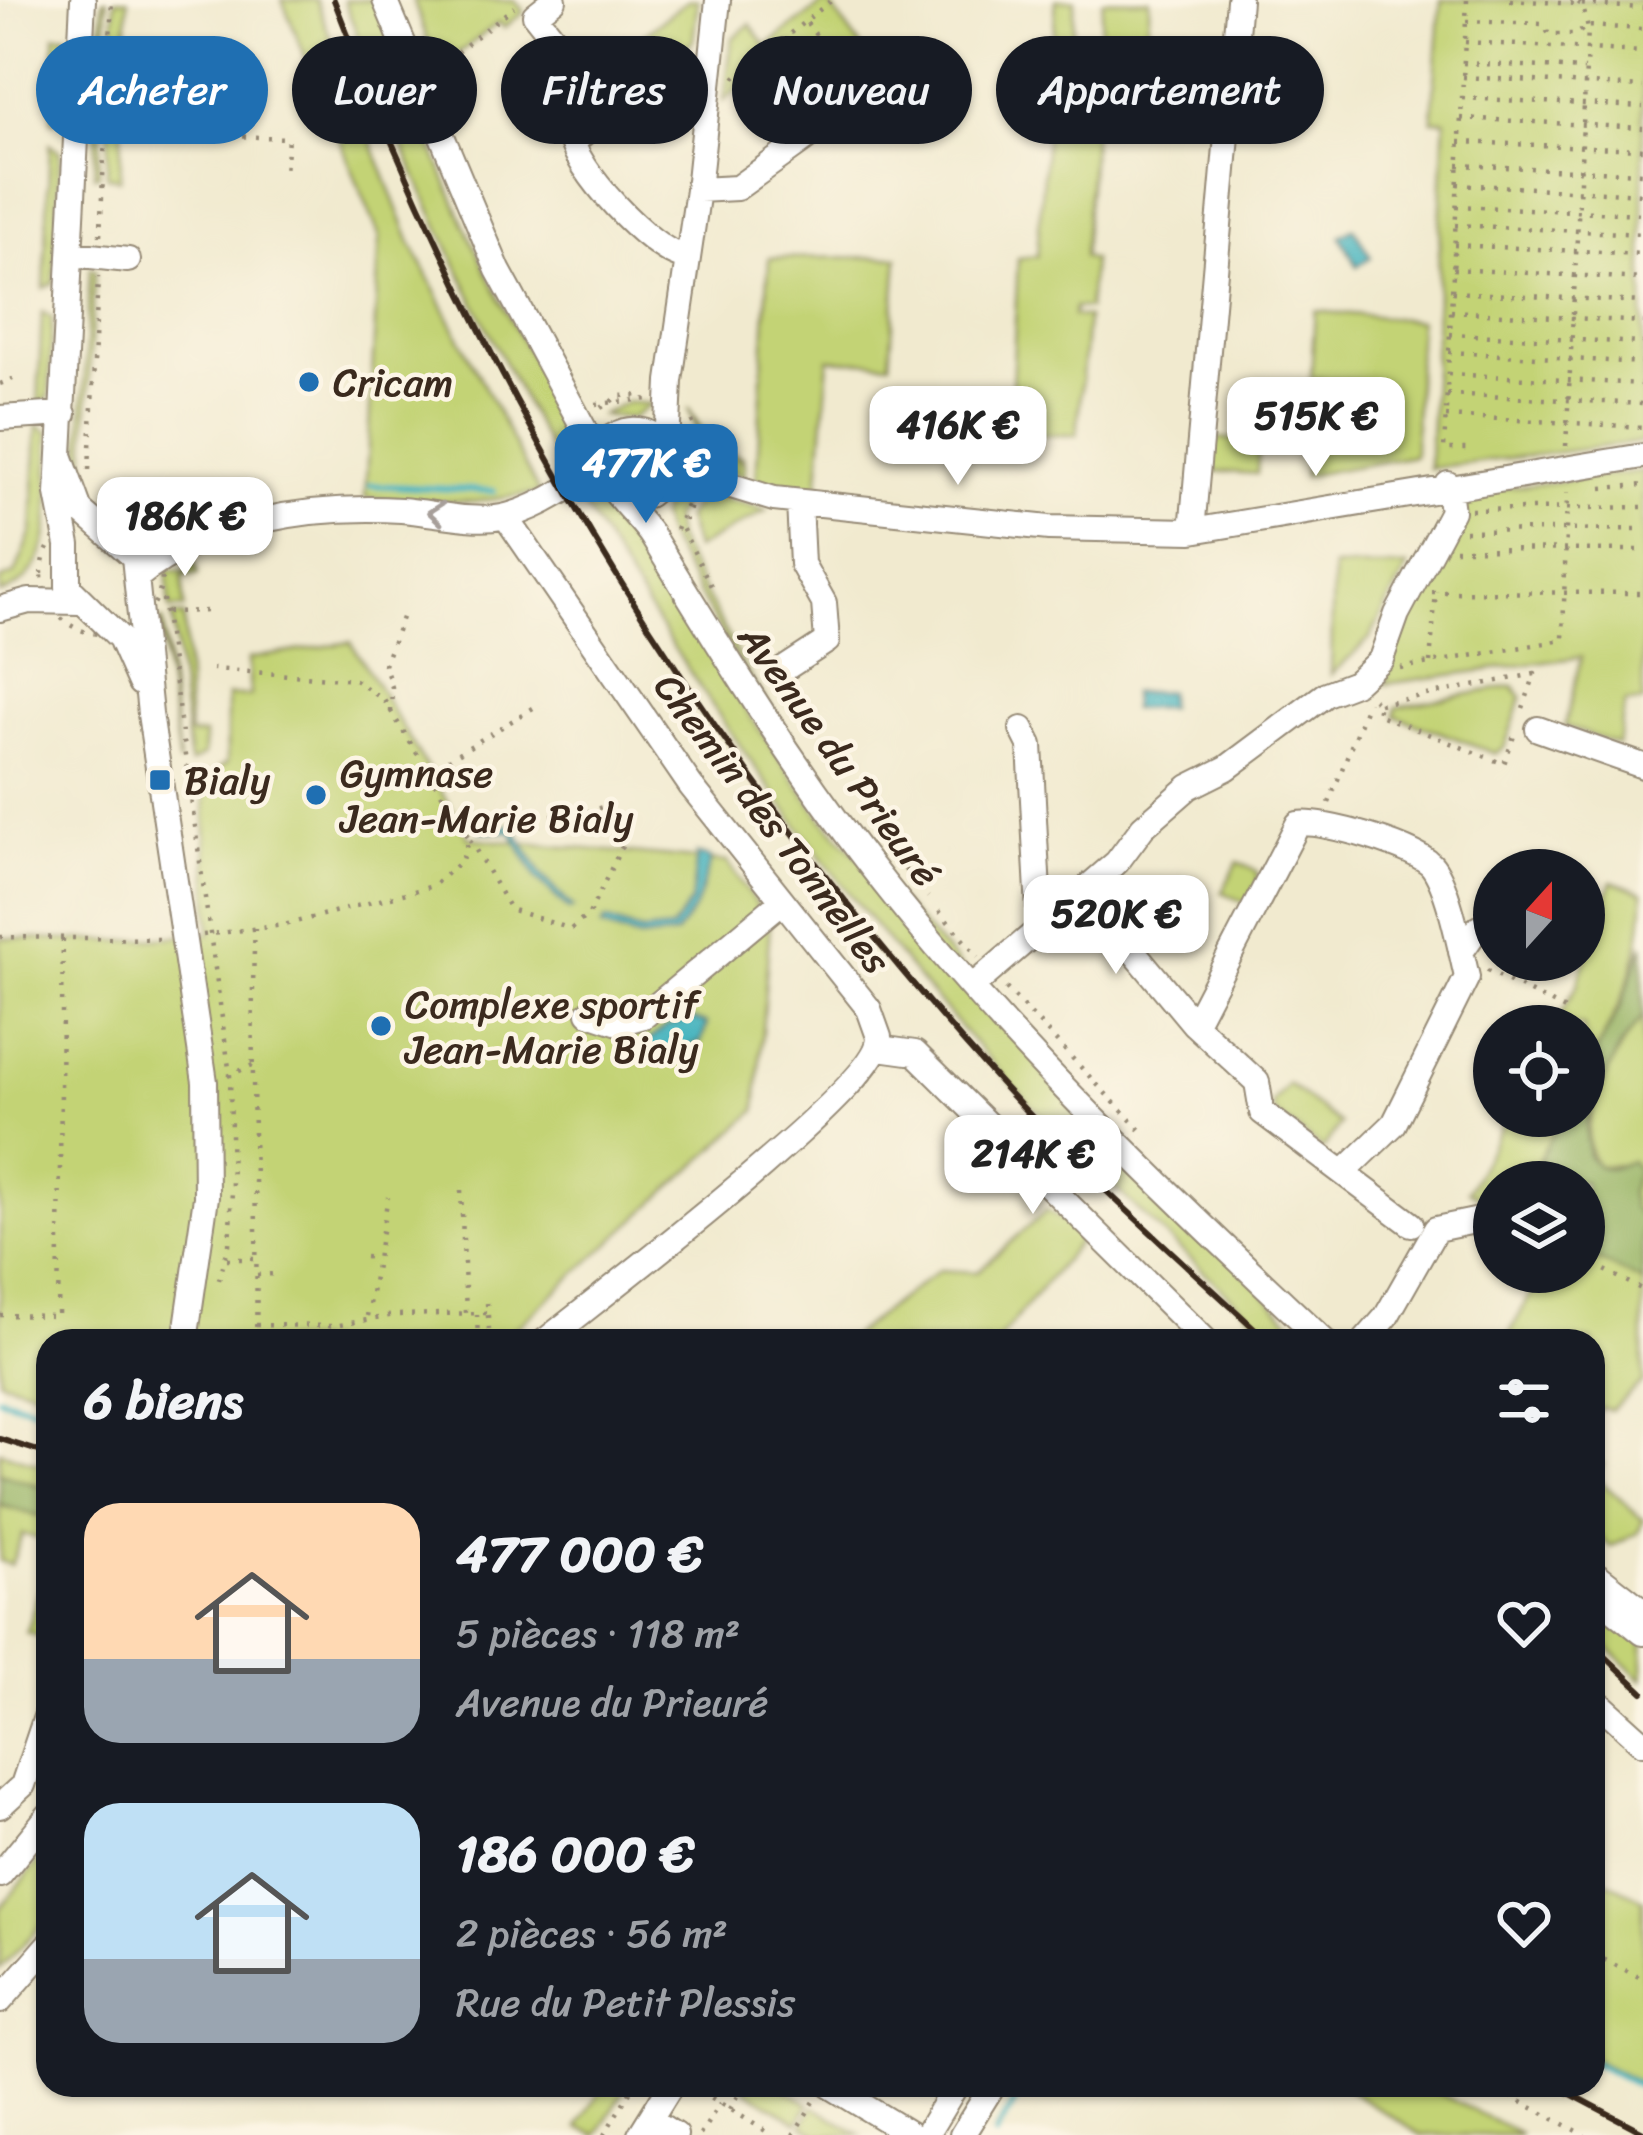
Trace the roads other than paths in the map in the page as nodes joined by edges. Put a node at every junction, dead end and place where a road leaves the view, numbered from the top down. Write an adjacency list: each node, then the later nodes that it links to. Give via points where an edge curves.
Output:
1 (83, 0): 10 (street)
2 (385, 0): 14 (street, via 458,184)
3 (718, 0): 9 (street)
4 (1239, 0): 28 (street)
5 (544, 8): 6 (street)
6 (562, 36)
7 (575, 144): 11 (street, via 643,235)
8 (798, 144): 9 (street, via 737,188)
9 (698, 190): 11 (street)
10 (72, 254): 12 (street); 15 (street)
11 (684, 257): 13 (street)
12 (128, 260)
13 (667, 396): 17 (street); 18 (street)
14 (570, 402): 17 (street); 20 (street)
15 (64, 414): 16 (street); 27 (street, via 58,494)
16 (0, 418)
17 (629, 429): 18 (street, via 652,432); 20 (street, via 609,441)
18 (668, 450): 21 (street); 22 (street)
19 (1643, 456): 23 (street)
20 (602, 463): 24 (street); 26 (street)
21 (704, 477): 22 (street); 25 (street)
22 (663, 484): 24 (street, via 640,497); 32 (street, Avenue du Prieuré, via 653,521)
23 (1448, 484): 28 (street); 42 (street, via 1452,511 1381,659 1190,787)
24 (620, 494): 32 (street, Avenue du Prieuré)
25 (800, 502): 28 (street, via 1049,527); 38 (street, via 802,564 824,603 827,640)
26 (506, 517): 30 (street, one-way to 30, via 300,514); 43 (street, Chemin des Tonnelles)
27 (75, 522): 29 (street); 31 (street)
28 (1192, 531)
29 (109, 537): 30 (street); 31 (street, via 88,538); 33 (street, via 134,557)
30 (156, 550): 33 (street)
31 (67, 560): 34 (street); 35 (street, via 68,587)
32 (665, 560): 47 (street, Avenue du Prieuré, via 721,655 884,884)
33 (136, 579): 35 (street, via 122,602); 37 (street)
34 (45, 593): 35 (street); 36 (street)
35 (86, 605): 37 (street)
36 (9, 606)
37 (126, 628): 54 (street, via 146,653 206,1082 202,1244)
38 (778, 674)
39 (1022, 729): 44 (street, via 1030,746)
40 (1538, 729): 41 (street)
41 (1643, 766)
42 (1083, 891): 44 (street); 49 (street)
43 (780, 903): 48 (street, via 644,1016 619,1023); 50 (street, Chemin des Tonnelles, via 869,1009)
44 (1040, 929): 47 (street)
45 (1473, 938): 46 (street)
46 (1463, 957): 49 (street, via 1432,864 1322,823 1291,830); 51 (street, via 1468,977 1394,1124)
47 (982, 979): 57 (street, Avenue du Prieuré, via 1132,1158)
48 (589, 1012)
49 (1195, 1024): 51 (street, via 1257,1082 1262,1112)
50 (879, 1048): 55 (street, via 867,1070 810,1123); 56 (street, via 915,1053)
51 (1343, 1173): 53 (street)
52 (1473, 1221): 58 (street, via 1436,1229)
53 (1411, 1224)
54 (186, 1329)
55 (559, 1329)
56 (1194, 1329)
57 (1311, 1329)
58 (1376, 1329)
59 (1605, 1581): 61 (street)
60 (1605, 1603): 62 (street)
61 (1643, 1611)
62 (1643, 1633)
63 (1605, 1709): 64 (street)
64 (1643, 1744)
65 (36, 1747): 66 (street, via 23,1785)
66 (0, 1806)
67 (36, 1831): 68 (street)
68 (0, 1875)
69 (36, 1958): 70 (street)
70 (5, 1989)
71 (664, 2097): 75 (street)
72 (846, 2097): 77 (street)
73 (949, 2097): 78 (street)
74 (985, 2097): 79 (street)
75 (645, 2127): 76 (street)
76 (675, 2135)
77 (911, 2135)
78 (926, 2135)
79 (962, 2135)

